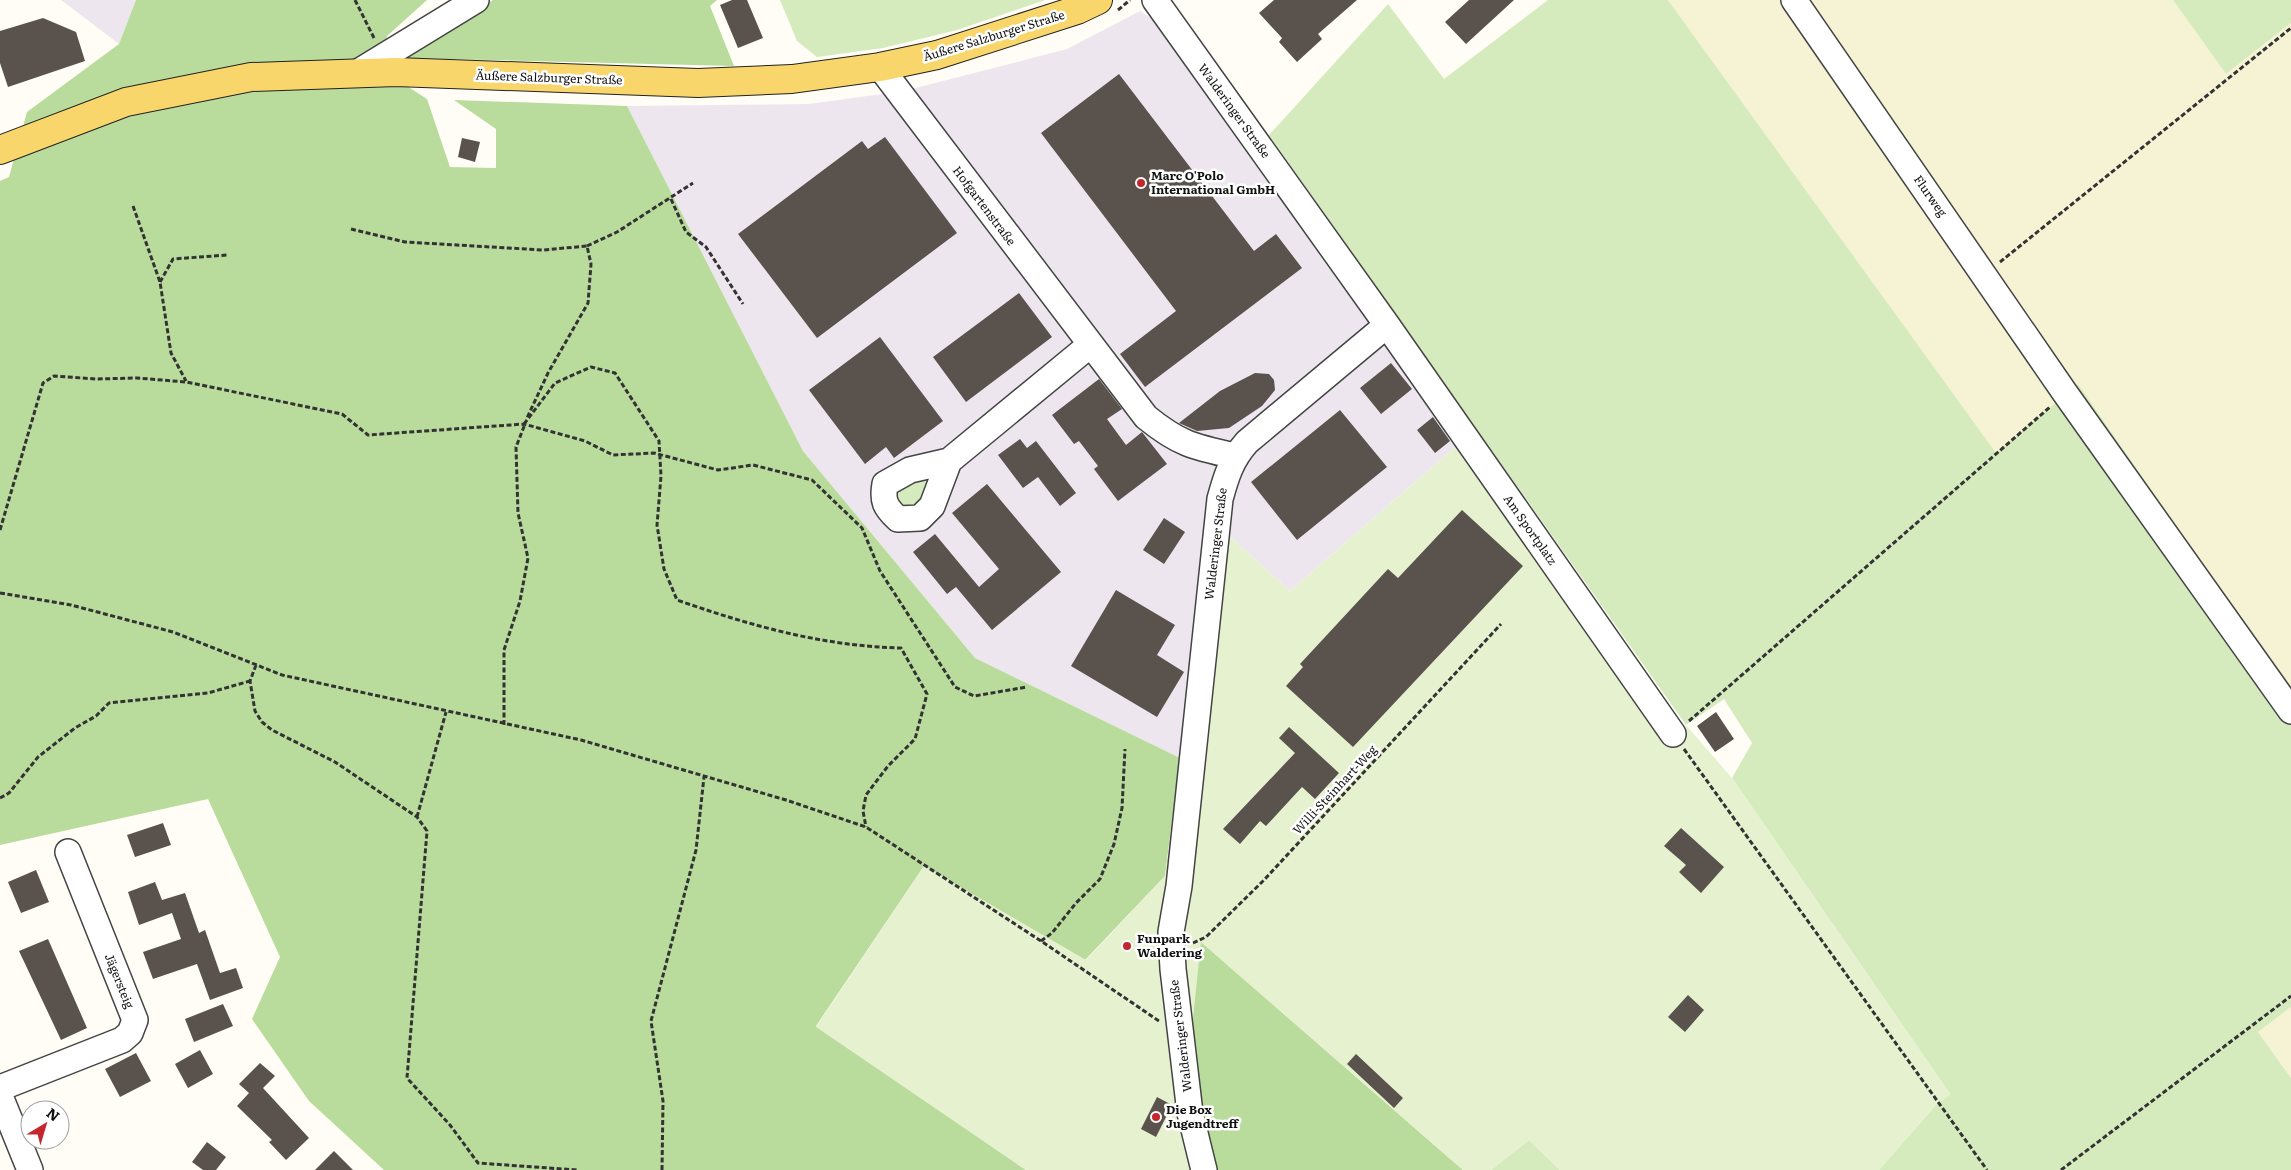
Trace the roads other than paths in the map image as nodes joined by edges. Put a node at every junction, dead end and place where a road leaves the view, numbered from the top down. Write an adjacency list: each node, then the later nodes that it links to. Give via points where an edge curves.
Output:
1 (476, 0): 6 (street)
2 (1098, 0): 5 (main road, Äußere Salzburger Straße, via 1077,10 937,55)
3 (1155, 0): 8 (street, Walderinger Straße)
4 (1794, 0): 12 (street, Flurweg)
5 (880, 67): 6 (main road, Äußere Salzburger Straße, via 792,80 698,83); 9 (street, Hofgartenstraße)
6 (355, 74): 7 (main road, Äußere Salzburger Straße, via 250,77 126,102)
7 (0, 150)
8 (1387, 325): 10 (street, Walderinger Straße, via 1247,442); 13 (street, Am Sportplatz)
9 (1090, 345): 10 (street, Hofgartenstraße, via 1146,418 1169,436 1190,446); 11 (street)
10 (1235, 456): 18 (street, Walderinger Straße, via 1220,499 1179,886 1171,932 1190,1113)
11 (949, 461)
12 (2291, 711)
13 (1673, 734)
14 (68, 852): 15 (street, Jägersteig, via 135,1020 130,1033 122,1040)
15 (0, 1088)
16 (0, 1096): 17 (street)
17 (7, 1133): 19 (street)
18 (1204, 1169)
19 (30, 1170)

